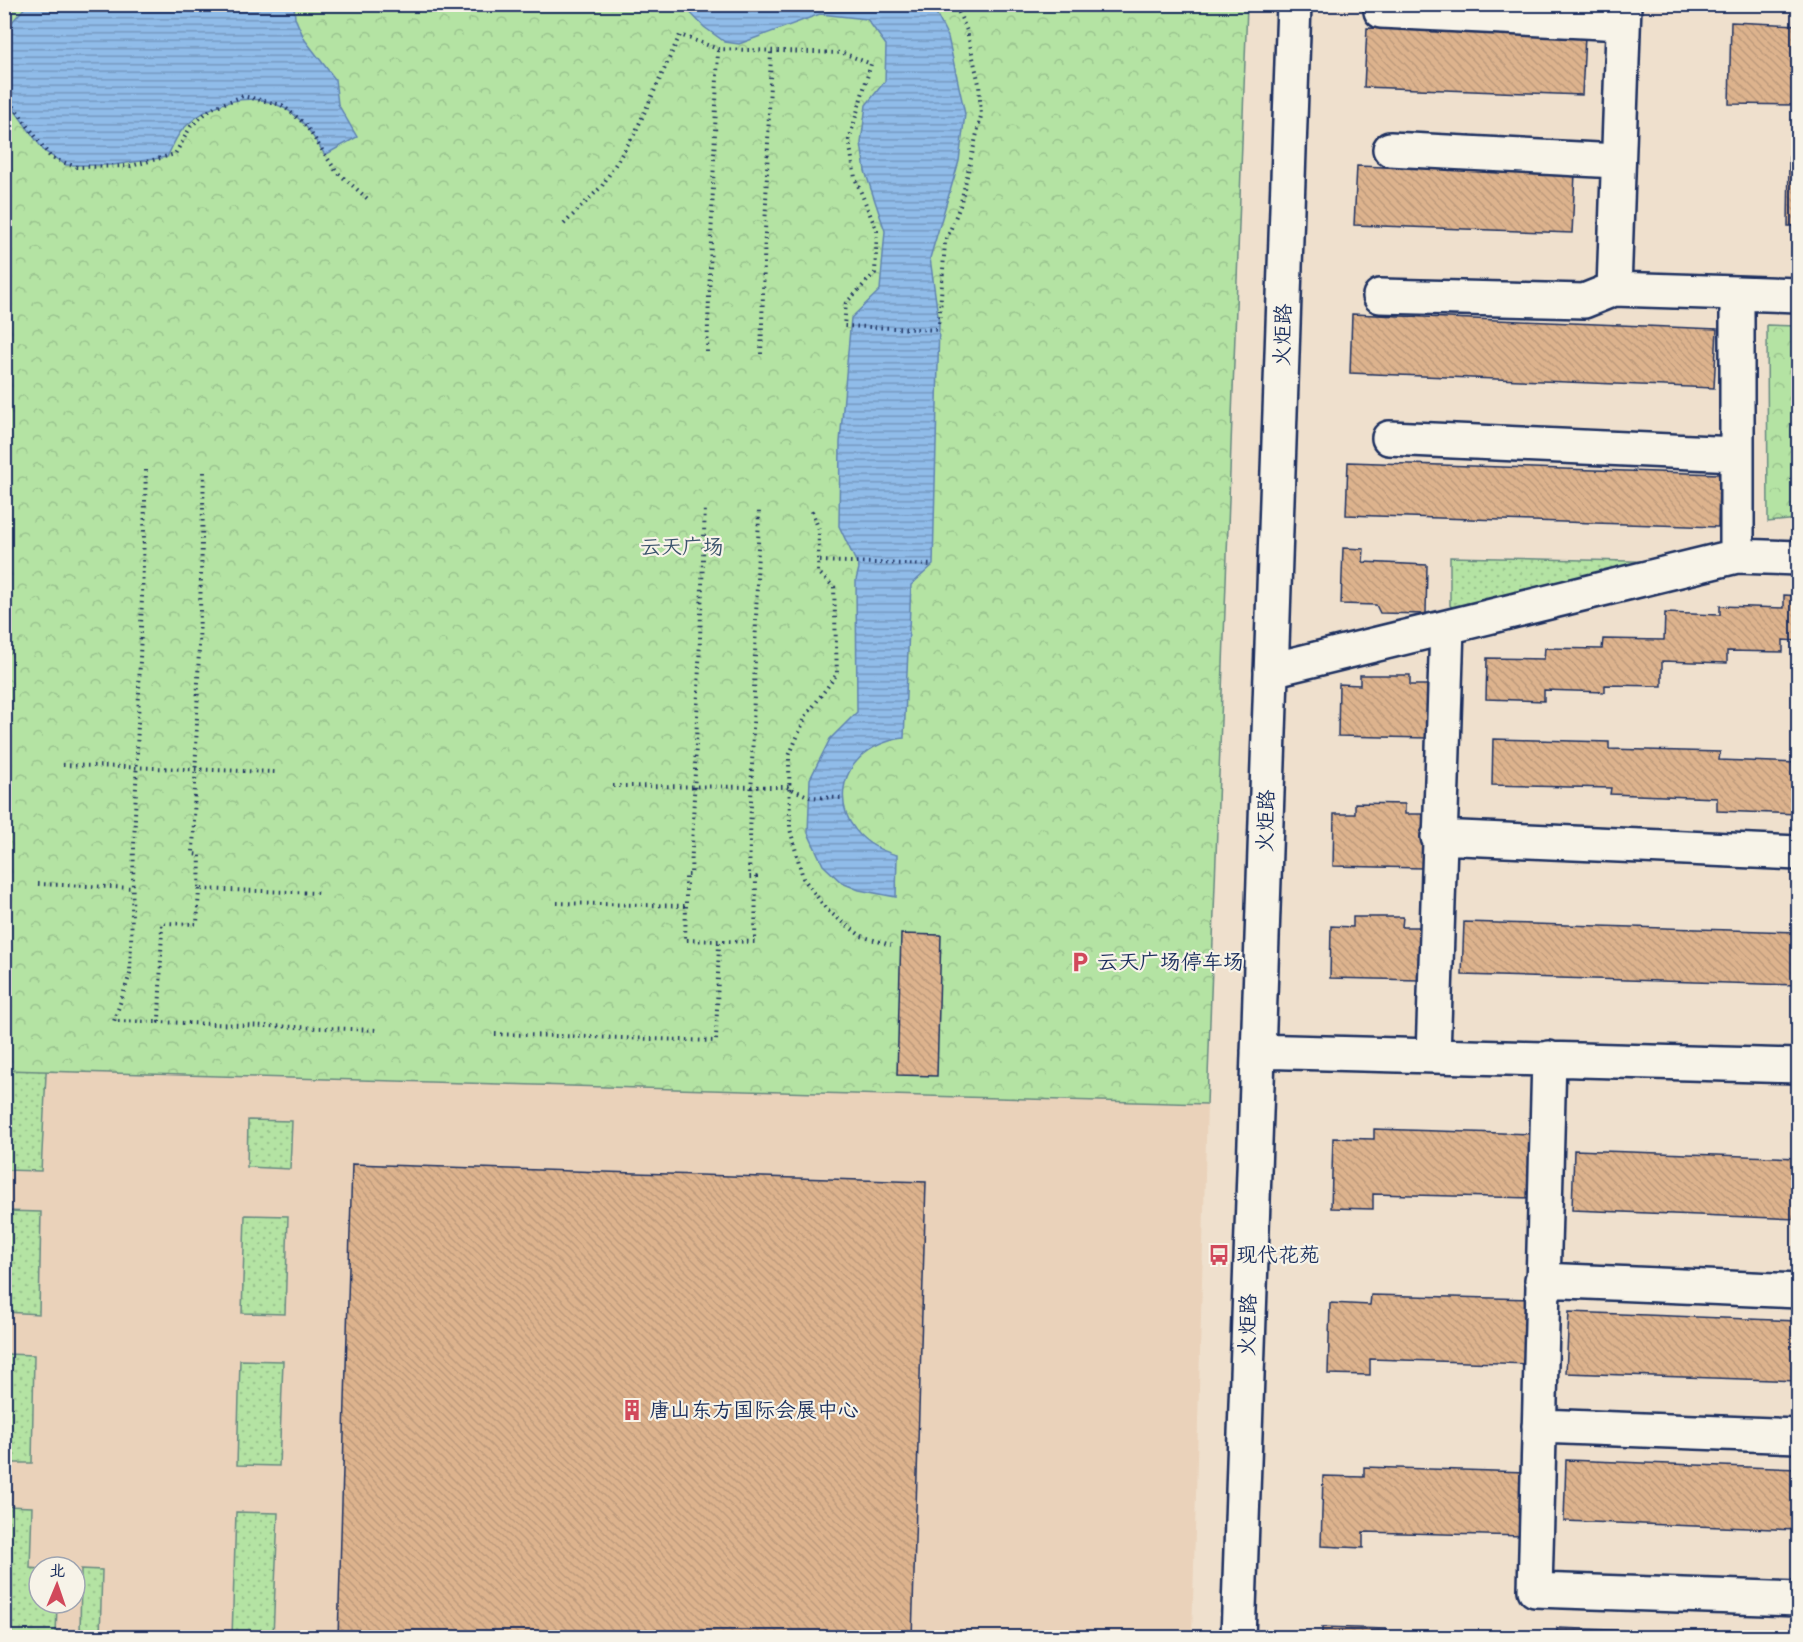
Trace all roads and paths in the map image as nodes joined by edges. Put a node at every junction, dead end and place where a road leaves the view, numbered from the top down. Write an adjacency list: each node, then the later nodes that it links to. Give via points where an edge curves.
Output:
1 (10, 4): 6 (path)
2 (955, 4): 18 (path, via 967,31 979,84 981,116 960,206 945,243)
3 (1294, 4): 34 (street, 火炬路)
4 (1381, 11): 5 (street)
5 (1624, 14): 11 (street)
6 (4, 32)
7 (718, 49): 8 (path); 13 (path, via 680,35 624,151 602,186); 20 (path)
8 (771, 51): 19 (path, via 843,53 871,64 849,140 855,178 877,231 875,273 846,303 844,327); 21 (path)
9 (4, 72): 12 (path, via 10,101 51,158 76,167 131,166 175,154 191,126 212,108 243,96 282,105 297,117 336,171)
10 (1390, 149): 11 (street)
11 (1617, 160): 14 (street)
12 (370, 201)
13 (564, 224)
14 (1614, 289): 15 (street); 17 (street, via 1584,302)
15 (1737, 293): 16 (street); 23 (street)
16 (1798, 295)
17 (1380, 296)
18 (939, 323)
19 (940, 330)
20 (707, 352)
21 (761, 354)
22 (1389, 438): 23 (street)
23 (1736, 454): 29 (street)
24 (146, 470): 36 (path)
25 (204, 472): 37 (path)
26 (705, 507): 50 (path, via 691,875 686,875)
27 (759, 509): 41 (path)
28 (812, 511): 31 (path, via 819,530)
29 (1737, 556): 30 (street); 33 (street)
30 (1798, 558)
31 (820, 561): 32 (path); 40 (path, via 818,572 834,587 837,674 806,716 789,756)
32 (933, 565)
33 (1447, 627): 34 (street); 43 (street)
34 (1271, 670): 56 (street, 火炬路)
35 (63, 765): 36 (path)
36 (138, 767): 37 (path); 46 (path)
37 (195, 769): 38 (path); 47 (path, via 193,854 200,855)
38 (276, 772)
39 (613, 786): 41 (path)
40 (787, 787): 41 (path); 42 (path, via 810,798); 52 (path, via 790,829 803,878 826,910 861,936)
41 (751, 788): 51 (path, via 749,877 756,877 754,942)
42 (843, 798)
43 (1438, 837): 44 (street); 57 (street)
44 (1798, 854)
45 (38, 884): 46 (path)
46 (133, 888): 53 (path, via 130,974 114,1022)
47 (199, 890): 48 (path); 53 (path, via 197,924 162,923)
48 (320, 893)
49 (557, 903): 50 (path)
50 (686, 906): 51 (path, via 685,940)
51 (719, 941): 55 (path, via 716,1041)
52 (891, 945)
53 (159, 1022): 54 (path)
54 (378, 1030)
55 (495, 1034)
56 (1258, 1051): 57 (street); 65 (street, 火炬路)
57 (1433, 1056): 58 (street)
58 (1549, 1058): 59 (street); 60 (street)
59 (1798, 1065)
60 (1542, 1280): 61 (street); 62 (street)
61 (1798, 1291)
62 (1539, 1426): 63 (street); 64 (street, via 1535,1590)
63 (1798, 1436)
64 (1798, 1599)
65 (1238, 1638)

